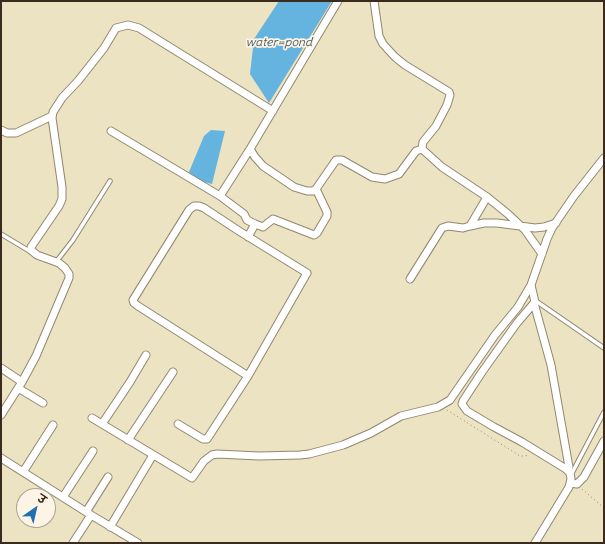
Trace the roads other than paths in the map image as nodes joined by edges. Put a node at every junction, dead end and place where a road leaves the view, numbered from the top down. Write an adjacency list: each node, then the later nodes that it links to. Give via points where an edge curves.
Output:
1 (338, 1): 3 (street)
2 (374, 1): 8 (street, via 382,44 405,65 450,95 436,126 423,142)
3 (273, 111): 4 (street, via 139,28 128,25 116,28 104,48 55,107); 7 (street)
4 (52, 116): 5 (street, via 16,133); 22 (street, via 62,199 60,206 32,245 31,250)
5 (1, 130)
6 (111, 131): 12 (street)
7 (250, 148): 11 (street, via 263,166 294,187 307,191); 12 (street)
8 (422, 149): 11 (street, via 416,151 399,174 385,179 372,177 342,160 336,160); 13 (street, via 442,167)
9 (604, 158): 15 (street)
10 (110, 181): 24 (lane)
11 (316, 189): 16 (street, via 327,216 314,235 273,219 263,227)
12 (220, 196): 14 (street, via 244,214)
13 (487, 197): 17 (street); 18 (street)
14 (247, 220): 16 (street); 19 (street)
15 (556, 223): 18 (street, via 544,227); 23 (street)
16 (255, 224): 21 (street)
17 (470, 226): 18 (street, via 484,223); 25 (street, via 442,228)
18 (522, 227): 23 (street)
19 (239, 231): 21 (street); 32 (street, via 204,208 191,208 133,300 138,306)
20 (1, 234): 22 (lane)
21 (248, 237): 32 (street, via 308,273)
22 (34, 253): 24 (street)
23 (542, 254): 26 (street)
24 (56, 262): 33 (street, via 69,274 68,283 36,356)
25 (410, 279)
26 (531, 285): 27 (street); 44 (street, via 518,307 494,335 450,400 440,406 401,416 354,441 309,454 212,455 204,461 192,478)
27 (534, 301): 28 (lane); 47 (street, via 552,373); 47 (street, via 486,366 462,404 467,411 536,450)
28 (604, 348)
29 (146, 355): 38 (street)
30 (1, 368): 33 (street)
31 (173, 372): 41 (street)
32 (248, 376): 39 (street, via 207,438 203,439)
33 (20, 385): 34 (street); 36 (street)
34 (43, 403)
35 (604, 412): 47 (lane)
36 (1, 415)
37 (92, 418): 38 (street)
38 (102, 424): 41 (street)
39 (178, 424)
40 (53, 425): 46 (street)
41 (128, 440): 44 (street)
42 (604, 441): 49 (street, via 584,477)
43 (93, 451): 50 (street)
44 (153, 455): 52 (street)
45 (1, 458): 46 (street)
46 (23, 472): 50 (street)
47 (569, 473): 49 (street)
48 (108, 477): 51 (street)
49 (574, 484): 55 (street)
50 (63, 497): 51 (street)
51 (88, 514): 52 (street); 53 (street)
52 (110, 527): 54 (street)
53 (73, 543)
54 (138, 543)
55 (535, 543)

